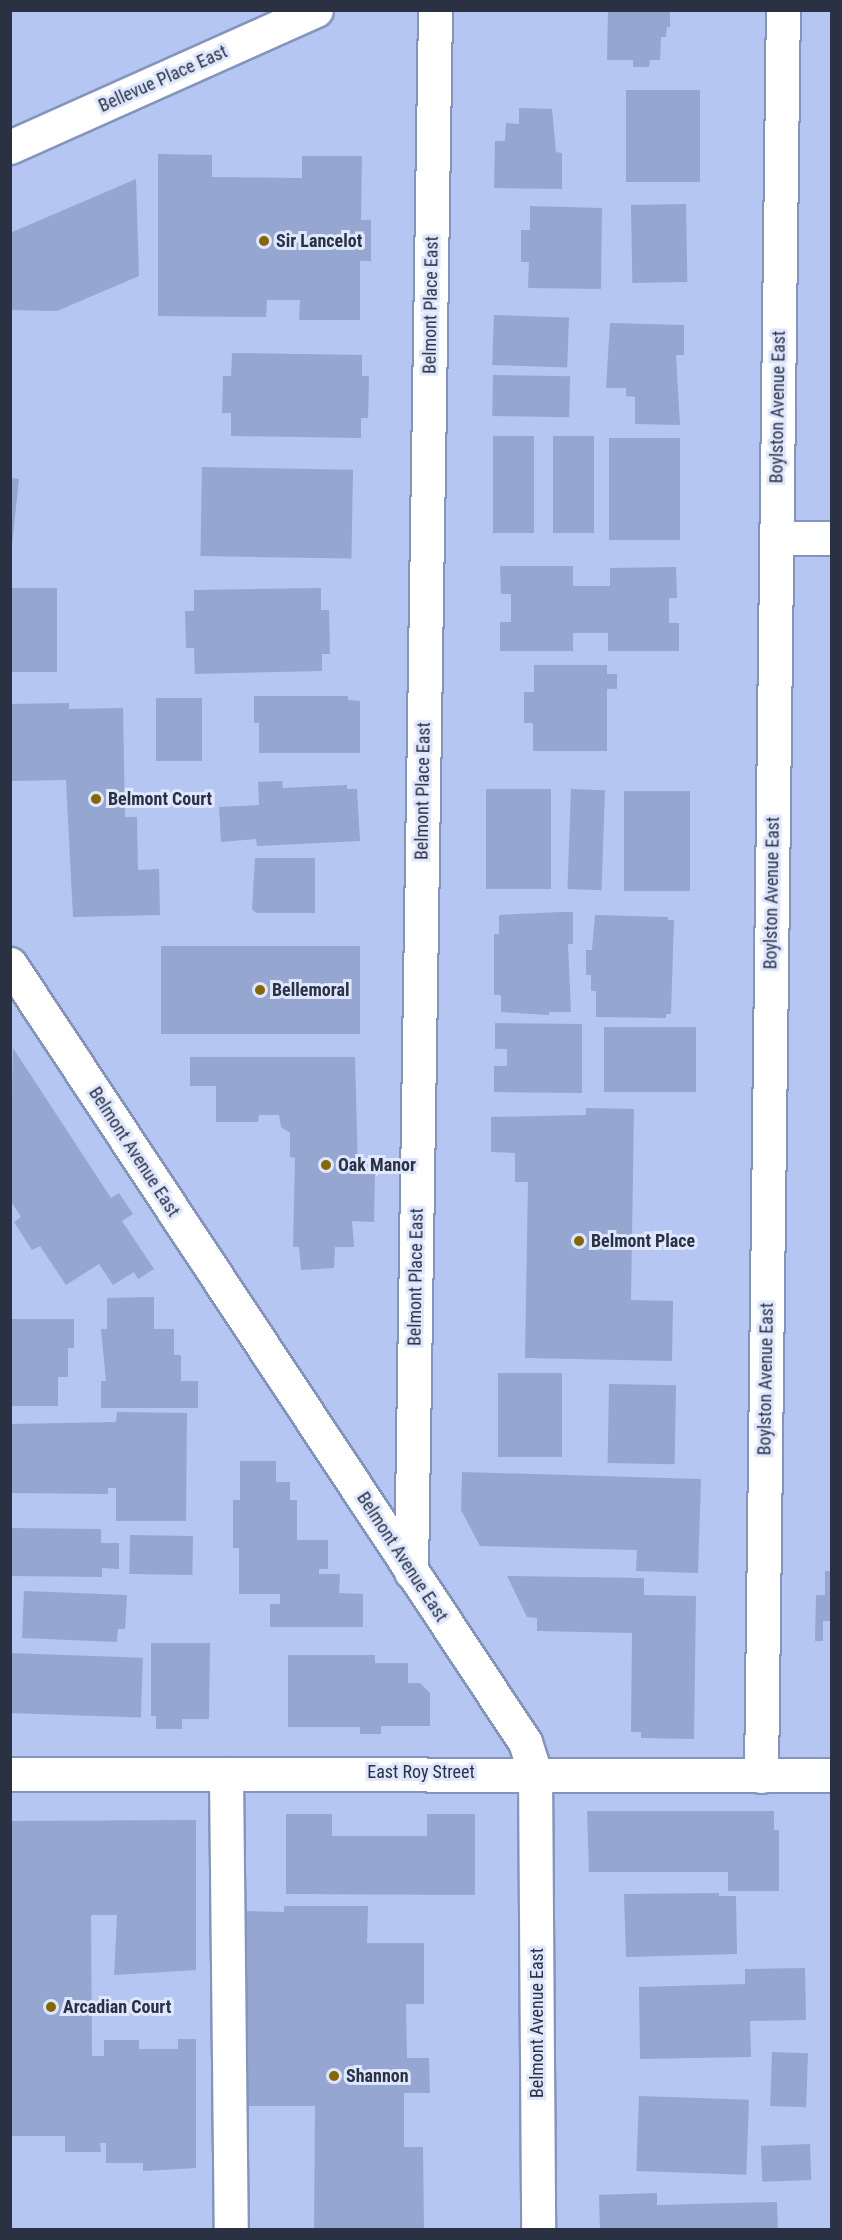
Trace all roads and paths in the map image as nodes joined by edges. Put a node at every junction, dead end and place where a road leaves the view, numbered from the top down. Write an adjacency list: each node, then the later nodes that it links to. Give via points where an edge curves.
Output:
1 (316, 10): 4 (street, Bellevue Place East)
2 (435, 10): 8 (street, Belmont Place East)
3 (783, 10): 5 (street, Boylston Avenue East)
4 (10, 147)
5 (777, 538): 6 (street); 12 (street, Boylston Avenue East)
6 (831, 538)
7 (10, 964): 8 (street, Belmont Avenue East)
8 (411, 1572): 9 (street, Belmont Avenue East, via 525,1742)
9 (535, 1772): 11 (street, East Roy Street); 12 (street, East Roy Street); 15 (street, Belmont Avenue East)
10 (10, 1774): 11 (street, East Roy Street)
11 (226, 1774): 14 (street)
12 (760, 1776): 13 (street, East Roy Street)
13 (831, 1776)
14 (231, 2229)
15 (538, 2229)

